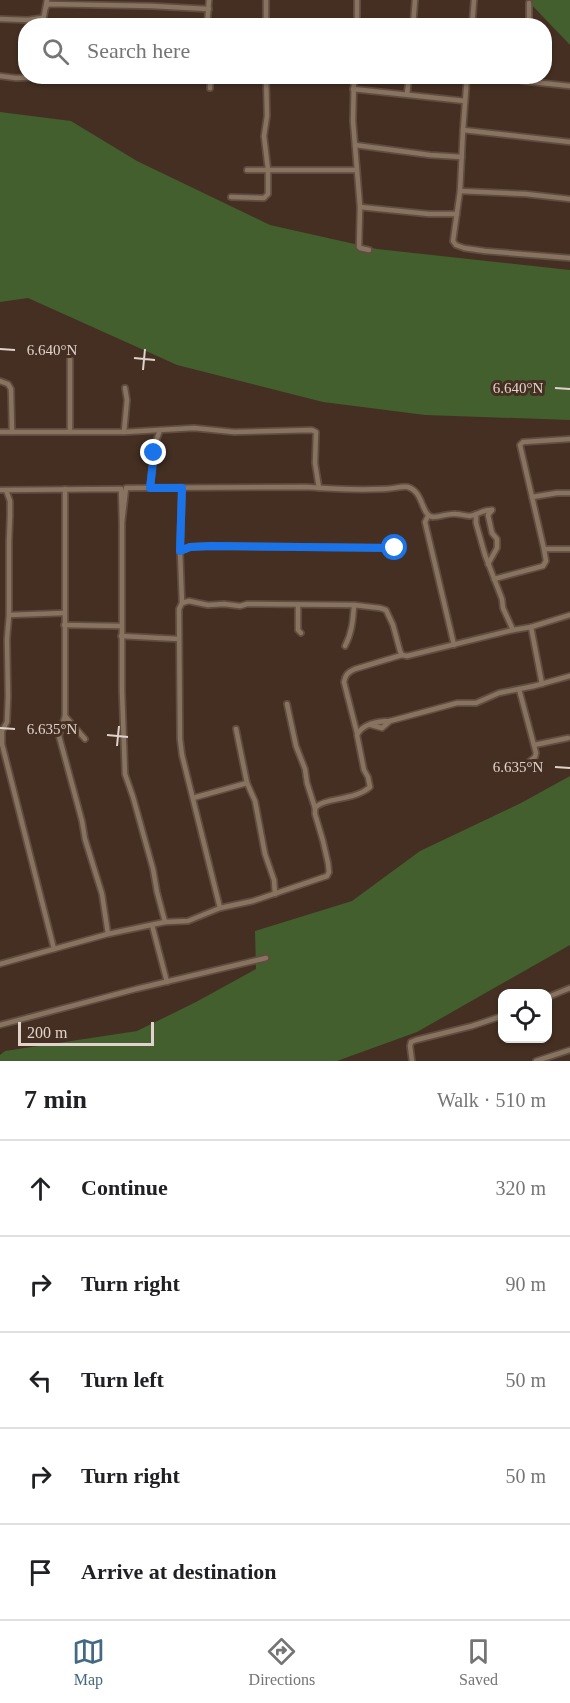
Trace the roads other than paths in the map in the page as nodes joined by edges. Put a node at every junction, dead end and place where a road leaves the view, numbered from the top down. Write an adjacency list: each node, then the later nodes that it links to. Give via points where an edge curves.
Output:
1 (47, 0): 8 (street)
2 (209, 0): 9 (street)
3 (267, 0): 12 (street)
4 (357, 0): 13 (street)
5 (415, 0): 14 (street)
6 (474, 0): 15 (street)
7 (529, 3): 16 (street)
8 (46, 7): 9 (street, via 48,4); 10 (street)
9 (209, 9): 11 (street)
10 (42, 18)
11 (207, 18)
12 (266, 18)
13 (357, 18)
14 (414, 18)
15 (473, 18)
16 (529, 18)
17 (0, 19): 18 (street)
18 (18, 20)
19 (0, 76): 20 (street)
20 (18, 78)
21 (552, 83): 27 (street)
22 (210, 84): 28 (street)
23 (266, 84): 37 (street, via 264,136)
24 (353, 84): 29 (street)
25 (408, 84): 30 (street)
26 (468, 84): 31 (street)
27 (570, 86)
28 (210, 88)
29 (353, 89): 30 (street); 34 (street)
30 (407, 94): 31 (street)
31 (465, 101): 32 (street)
32 (462, 130): 33 (street); 35 (street)
33 (570, 142)
34 (355, 145): 35 (street); 38 (street)
35 (462, 157): 39 (street)
36 (247, 170): 37 (street)
37 (268, 170): 38 (street); 40 (street, via 266,197)
38 (357, 170): 42 (street)
39 (460, 191): 41 (street); 43 (street)
40 (231, 197)
41 (570, 199)
42 (360, 207): 43 (street); 44 (street, via 359,247)
43 (457, 214): 45 (street, via 453,241 456,245)
44 (369, 250)
45 (570, 258)
46 (70, 349): 52 (street)
47 (0, 381): 51 (street, via 11,389)
48 (125, 388): 53 (street)
49 (160, 430): 53 (street); 55 (street); 57 (street, via 312,430 316,432)
50 (0, 432): 51 (street)
51 (12, 432): 52 (street)
52 (70, 432): 53 (street)
53 (124, 432)
54 (570, 439): 62 (street, via 520,444)
55 (150, 488): 56 (street); 66 (street, via 126,488)
56 (182, 488): 57 (street); 71 (street)
57 (319, 488): 64 (street, via 407,487 419,496)
58 (65, 489): 60 (street); 66 (street, via 121,489); 77 (street)
59 (0, 490): 60 (street)
60 (6, 490): 78 (street, via 10,501)
61 (570, 493): 62 (street)
62 (532, 497): 69 (street)
63 (477, 513): 65 (street); 67 (street); 72 (street, via 492,510 488,515 497,548)
64 (428, 516): 65 (street); 89 (street, via 425,522)
65 (469, 516): 67 (street)
66 (122, 523): 81 (street)
67 (476, 523): 72 (street)
68 (395, 548): 71 (street, via 211,546)
69 (544, 549): 70 (street); 73 (street, via 543,566)
70 (570, 549)
71 (180, 551): 74 (street)
72 (488, 564): 73 (street)
73 (494, 579): 83 (street)
74 (182, 603): 75 (street); 88 (street)
75 (297, 605): 76 (street); 84 (street)
76 (354, 605): 90 (street); 91 (street, via 386,610)
77 (64, 613): 78 (street); 80 (street)
78 (9, 615): 87 (street)
79 (570, 615): 82 (street)
80 (64, 625): 81 (street); 96 (street)
81 (121, 626): 85 (street)
82 (531, 627): 83 (street); 93 (street)
83 (513, 630): 89 (street)
84 (301, 633)
85 (121, 636): 88 (street); 108 (street, via 125,774)
86 (0, 639): 87 (street)
87 (7, 639): 111 (street, via 7,722 2,744)
88 (179, 639): 104 (street, via 180,739)
89 (454, 645): 91 (street)
90 (345, 646)
91 (402, 655): 98 (street, via 349,671 345,676)
92 (570, 676): 93 (street)
93 (542, 684): 94 (street)
94 (519, 689): 98 (street, via 476,703 379,721); 101 (street)
95 (287, 704): 105 (street)
96 (65, 716): 100 (street); 110 (street, via 59,736 102,894)
97 (236, 729): 103 (street)
98 (357, 735): 105 (street, via 370,787)
99 (568, 738): 101 (street)
100 (85, 739)
101 (534, 745): 102 (street, via 535,757)
102 (525, 765)
103 (247, 783): 104 (street); 106 (street, via 255,801)
104 (193, 798): 107 (street)
105 (315, 808): 106 (street, via 329,872)
106 (274, 894): 107 (street)
107 (220, 908): 108 (street, via 188,921)
108 (165, 922): 109 (street)
109 (152, 925): 110 (street); 114 (street)
110 (108, 934): 111 (street)
111 (54, 950): 113 (street)
112 (266, 958): 114 (street)
113 (0, 964)
114 (167, 981): 118 (street)
115 (570, 988): 116 (street)
116 (552, 995)
117 (498, 1017): 120 (street, via 411,1042)
118 (0, 1025)
119 (570, 1050): 121 (street)
120 (412, 1061)
121 (536, 1061)

